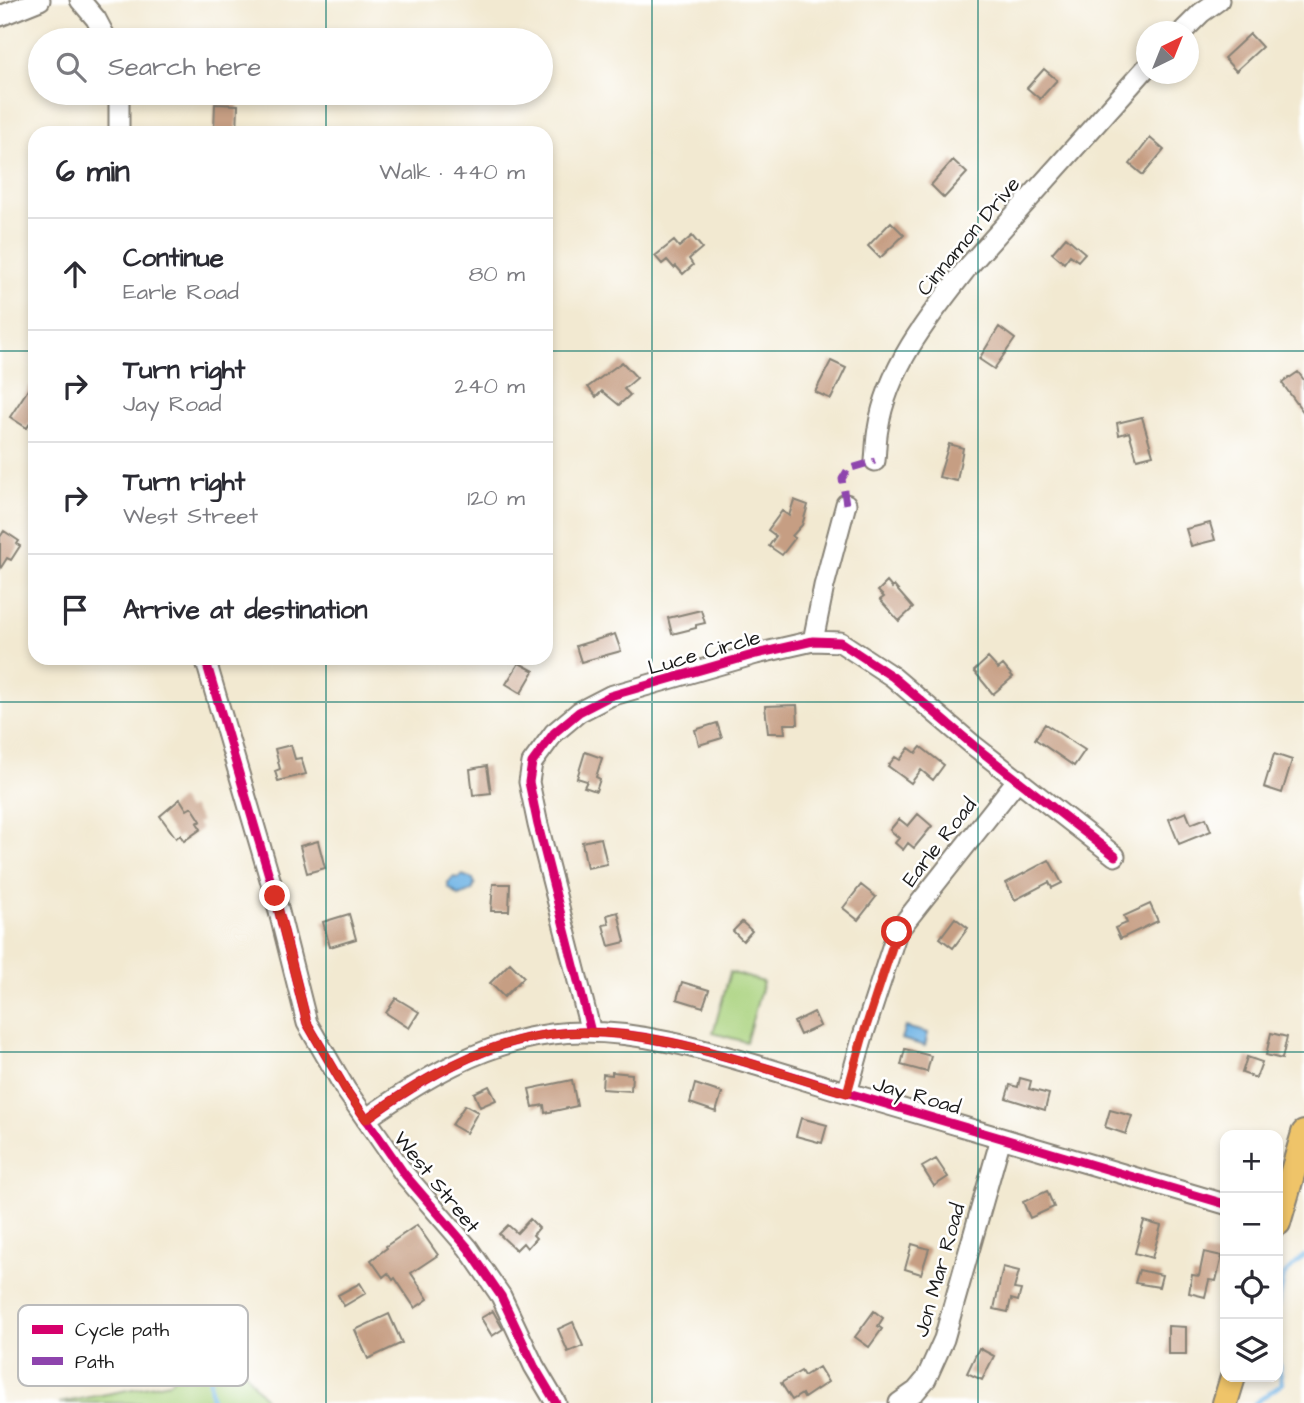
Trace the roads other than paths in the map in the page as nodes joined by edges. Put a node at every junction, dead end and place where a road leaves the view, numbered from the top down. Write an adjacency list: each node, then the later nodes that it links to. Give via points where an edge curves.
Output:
1 (40, 0): 5 (street)
2 (80, 0): 6 (street)
3 (1219, 0): 4 (street)
4 (1194, 7)
5 (0, 16)
6 (101, 28)
7 (1136, 79): 10 (street, Cinnamon Drive, via 967,268 916,337 885,400)
8 (119, 105): 9 (street)
9 (119, 126)
10 (875, 461)
11 (846, 504): 12 (street)
12 (813, 641): 14 (street, Luce Circle, via 839,642 893,677); 16 (street, Luce Circle, via 610,696 579,712 554,733 532,763 529,782 538,825)
13 (207, 665): 18 (street, West Street, via 307,1023)
14 (1018, 779): 15 (street, Luce Circle); 17 (street, Earle Road, via 897,932)
15 (1115, 856)
16 (591, 1032): 17 (street, Jay Road, via 624,1033 691,1048); 18 (street, Jay Road, via 551,1034 481,1053 415,1084)
17 (847, 1093): 20 (street, Jay Road)
18 (366, 1119): 24 (street, West Street, via 501,1296)
19 (1304, 1133): 22 (main road)
20 (1001, 1138): 21 (street, Jay Road); 25 (street, Jon Mar Road, via 934,1366 916,1391)
21 (1220, 1203)
22 (1283, 1204)
23 (1231, 1382): 26 (main road)
24 (556, 1403)
25 (900, 1403)
26 (1225, 1403)

